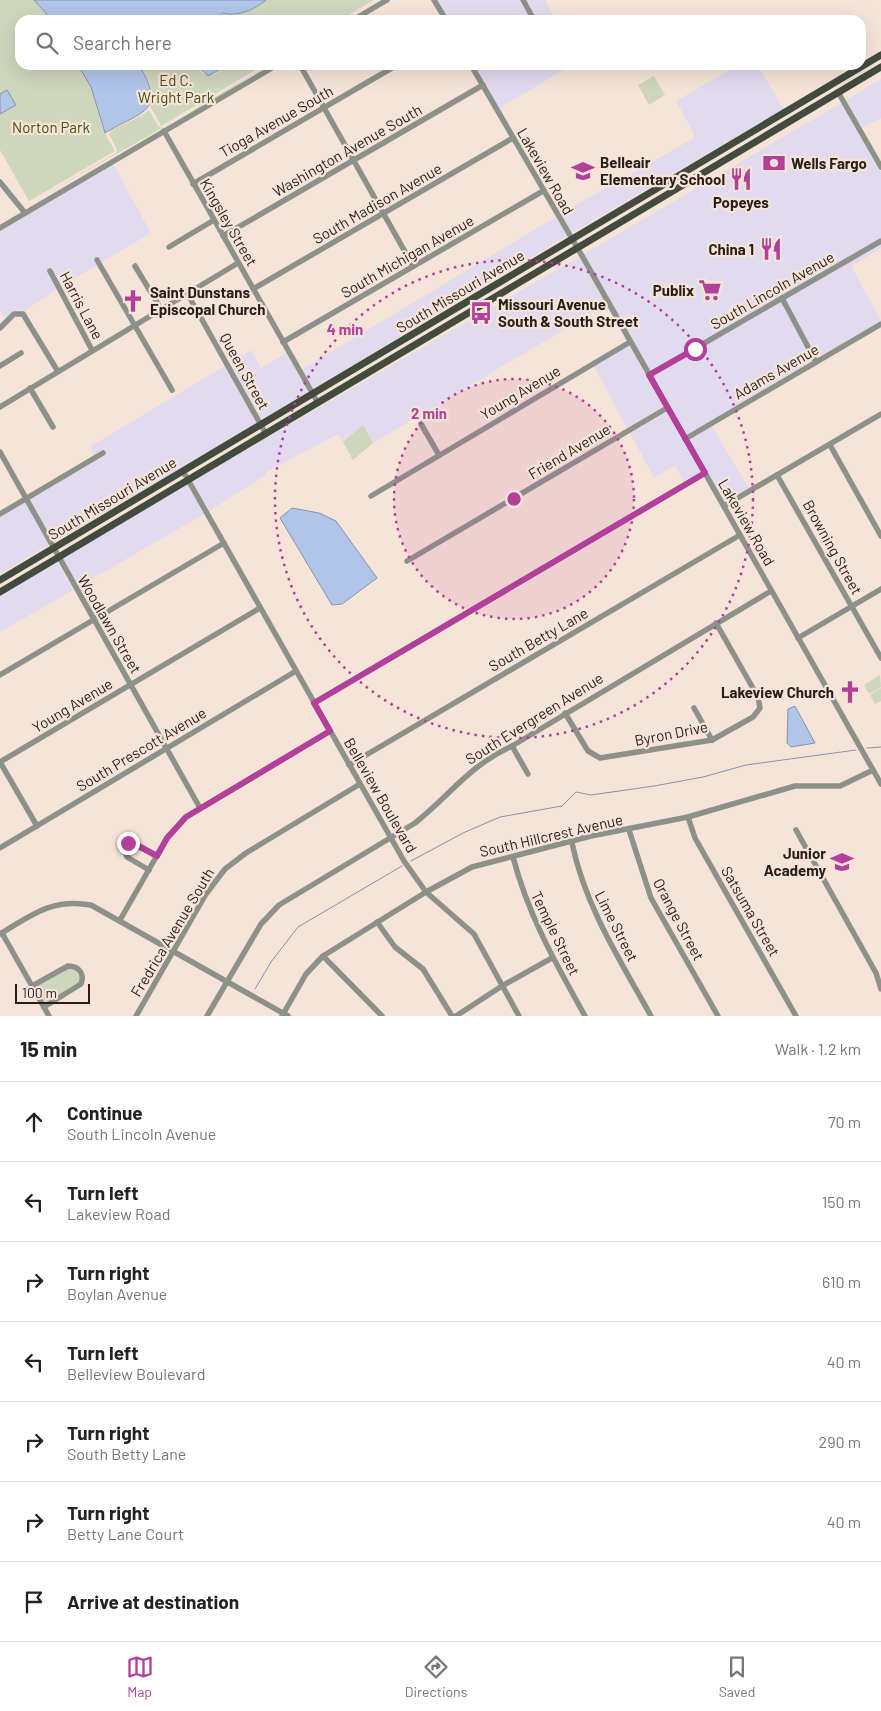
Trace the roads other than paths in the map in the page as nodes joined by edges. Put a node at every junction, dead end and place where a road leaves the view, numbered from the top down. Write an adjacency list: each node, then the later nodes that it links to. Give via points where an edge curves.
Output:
1 (387, 0): 4 (street)
2 (434, 0): 5 (street)
3 (523, 0): 6 (street)
4 (362, 15)
5 (443, 15)
6 (531, 15)
7 (881, 55): 8 (main road, South Missouri Avenue)
8 (866, 64)
9 (881, 67): 16 (main road, South Missouri Avenue)
10 (268, 70): 18 (street)
11 (303, 70): 17 (street)
12 (389, 70): 17 (street, Tioga Avenue South)
13 (474, 70): 15 (street, Lakeview Road)
14 (856, 70): 30 (main road, South Missouri Avenue)
15 (483, 85): 19 (street, Lakeview Road); 20 (street, Washington Avenue South)
16 (838, 92): 21 (street); 33 (main road, South Missouri Avenue)
17 (324, 108): 20 (street); 23 (street, Tioga Avenue South)
18 (164, 131): 23 (street, Kingsley Street); 25 (street)
19 (513, 138): 24 (street, Lakeview Road); 26 (street, South Madison Avenue)
20 (353, 160): 26 (street); 29 (street, Washington Avenue South)
21 (881, 168)
22 (0, 182): 25 (street)
23 (193, 184): 27 (street, Kingsley Street)
24 (543, 191): 30 (street, Lakeview Road); 37 (street, South Michigan Avenue)
25 (25, 213): 28 (street)
26 (384, 213): 37 (street); 39 (street, South Madison Avenue)
27 (214, 220): 29 (street, Kingsley Street); 32 (street)
28 (0, 228)
29 (223, 236): 35 (street, Kingsley Street)
30 (572, 240): 33 (street, Lakeview Road); 56 (main road, South Missouri Avenue)
31 (881, 241): 41 (street, South Lincoln Avenue)
32 (169, 247)
33 (577, 248): 47 (street, Lakeview Road); 57 (main road, South Missouri Avenue)
34 (97, 260): 43 (street)
35 (238, 262): 39 (street, Kingsley Street); 40 (street)
36 (135, 266): 42 (street)
37 (413, 266): 46 (street, South Michigan Avenue)
38 (50, 270): 48 (street, Harris Lane)
39 (253, 289): 46 (street, Kingsley Street)
40 (187, 293): 42 (street); 62 (street, Queen Street)
41 (782, 298): 50 (street); 53 (street, South Lincoln Avenue)
42 (161, 309): 43 (street)
43 (134, 324): 48 (street); 55 (street)
44 (881, 324): 50 (street, Adams Avenue)
45 (0, 328): 52 (street, via 14,314 23,314)
46 (283, 342): 56 (street, Kingsley Street)
47 (630, 342): 53 (street, Lakeview Road); 69 (street, Young Avenue)
48 (92, 350): 52 (street)
49 (22, 353): 51 (street)
50 (816, 362): 65 (street, Adams Avenue)
51 (0, 366)
52 (57, 370): 54 (street)
53 (649, 375): 59 (street, Lakeview Road)
54 (30, 388): 58 (street); 63 (street)
55 (172, 390)
56 (313, 394): 57 (street, Kingsley Street); 62 (main road, South Missouri Avenue)
57 (318, 403): 64 (main road, South Missouri Avenue)
58 (0, 407)
59 (667, 408): 65 (street, Lakeview Road); 83 (street, Friend Avenue)
60 (881, 414): 66 (street)
61 (421, 424): 69 (street)
62 (261, 425): 64 (street, Queen Street); 70 (main road, South Missouri Avenue)
63 (53, 427)
64 (266, 434): 73 (main road, South Missouri Avenue)
65 (685, 439): 71 (street, Lakeview Road)
66 (830, 445): 72 (street); 79 (street)
67 (0, 452): 75 (street, Woodlawn Street)
68 (103, 453): 75 (street)
69 (439, 455): 74 (street, Young Avenue)
70 (183, 471): 73 (street, Belleview Boulevard); 81 (main road, South Missouri Avenue)
71 (705, 473): 76 (street, Lakeview Road); 97 (street)
72 (777, 475): 76 (street); 88 (street, Browning Street)
73 (188, 480): 80 (street, Belleview Boulevard); 82 (main road, South Missouri Avenue)
74 (371, 496)
75 (27, 498): 77 (street); 81 (street, Woodlawn Street)
76 (724, 506): 78 (street, Lakeview Road)
77 (0, 514)
78 (740, 535): 86 (street, Lakeview Road); 105 (street, South Betty Lane)
79 (881, 536)
80 (224, 543): 89 (street, Belleview Boulevard); 90 (street)
81 (55, 547): 82 (street, Woodlawn Street); 84 (main road, South Missouri Avenue)
82 (58, 558): 87 (main road, South Missouri Avenue); 90 (street, Woodlawn Street)
83 (407, 561)
84 (0, 580)
85 (881, 589): 88 (street)
86 (771, 590): 91 (street, South Evergreen Avenue); 92 (street, Lakeview Road)
87 (0, 592)
88 (852, 606): 92 (street); 93 (street, Browning Street)
89 (260, 608): 94 (street, Belleview Boulevard); 96 (street, Young Avenue)
90 (93, 620): 95 (street); 96 (street, Woodlawn Street)
91 (716, 623): 99 (street, South Evergreen Avenue); 101 (street, Byron Drive, via 761,703 753,717)
92 (798, 638): 106 (street, Lakeview Road)
93 (881, 658)
94 (296, 671): 97 (street, Belleview Boulevard); 103 (street, South Prescott Avenue)
95 (0, 675)
96 (130, 685): 103 (street, Woodlawn Street); 104 (street, Young Avenue)
97 (314, 703): 100 (street, Belleview Boulevard)
98 (694, 708): 101 (street)
99 (565, 712): 101 (street, Byron Drive, via 588,751 600,758); 102 (street, South Evergreen Avenue)
100 (330, 731): 105 (street, Belleview Boulevard); 110 (street)
101 (712, 740)
102 (512, 746): 107 (street); 115 (street, South Evergreen Avenue, via 486,759 435,807)
103 (166, 749): 110 (street, Woodlawn Street); 112 (street, South Prescott Avenue)
104 (0, 762): 112 (street)
105 (349, 765): 108 (street, Belleview Boulevard)
106 (873, 770): 109 (street, Lakeview Road); 111 (street, South Hillcrest Avenue, via 840,786 795,786)
107 (528, 774)
108 (360, 784): 115 (street, Belleview Boulevard); 125 (street, Fredrica Avenue South, via 246,853 225,870 206,894)
109 (881, 784)
110 (200, 808): 118 (street, via 177,827)
111 (688, 817): 113 (street, South Hillcrest Avenue); 143 (street, Satsuma Street, via 695,838)
112 (37, 826): 117 (street, South Prescott Avenue)
113 (629, 830): 116 (street, South Hillcrest Avenue); 142 (street, Orange Street, via 651,898)
114 (796, 830): 131 (street, via 876,973)
115 (390, 838): 121 (street, Belleview Boulevard); 128 (street, South Evergreen Avenue, via 279,905 261,924)
116 (572, 842): 119 (street, South Hillcrest Avenue); 141 (street, Lime Street, via 583,886)
117 (0, 848)
118 (157, 856): 120 (street); 120 (street, via 135,844 124,846 127,857)
119 (513, 857): 121 (street, South Hillcrest Avenue, via 472,867); 127 (street, Temple Street, via 529,908)
120 (149, 870): 122 (street)
121 (426, 892): 123 (street, South Hillcrest Avenue); 130 (street, Belleview Boulevard, via 474,934)
122 (120, 920): 124 (street, via 91,905 69,902 41,910); 125 (street)
123 (377, 922): 126 (street, South Hillcrest Avenue); 138 (street, via 396,947 423,970)
124 (1, 934): 129 (street)
125 (174, 951): 128 (street); 135 (street, Fredrica Avenue South)
126 (323, 956): 133 (street, South Hillcrest Avenue, via 306,974); 137 (street)
127 (552, 958): 130 (street); 140 (street, Temple Street)
128 (227, 982): 133 (street); 136 (street, South Evergreen Avenue)
129 (32, 986): 132 (street); 132 (street, via 68,966 81,972 82,984)
130 (502, 986): 138 (street); 139 (street, Belleview Boulevard)
131 (881, 989)
132 (44, 1007): 134 (street)
133 (285, 1015)
134 (49, 1016)
135 (136, 1016)
136 (207, 1016)
137 (382, 1016)
138 (454, 1016)
139 (519, 1016)
140 (585, 1016)
141 (651, 1016)
142 (718, 1016)
143 (796, 1016)

